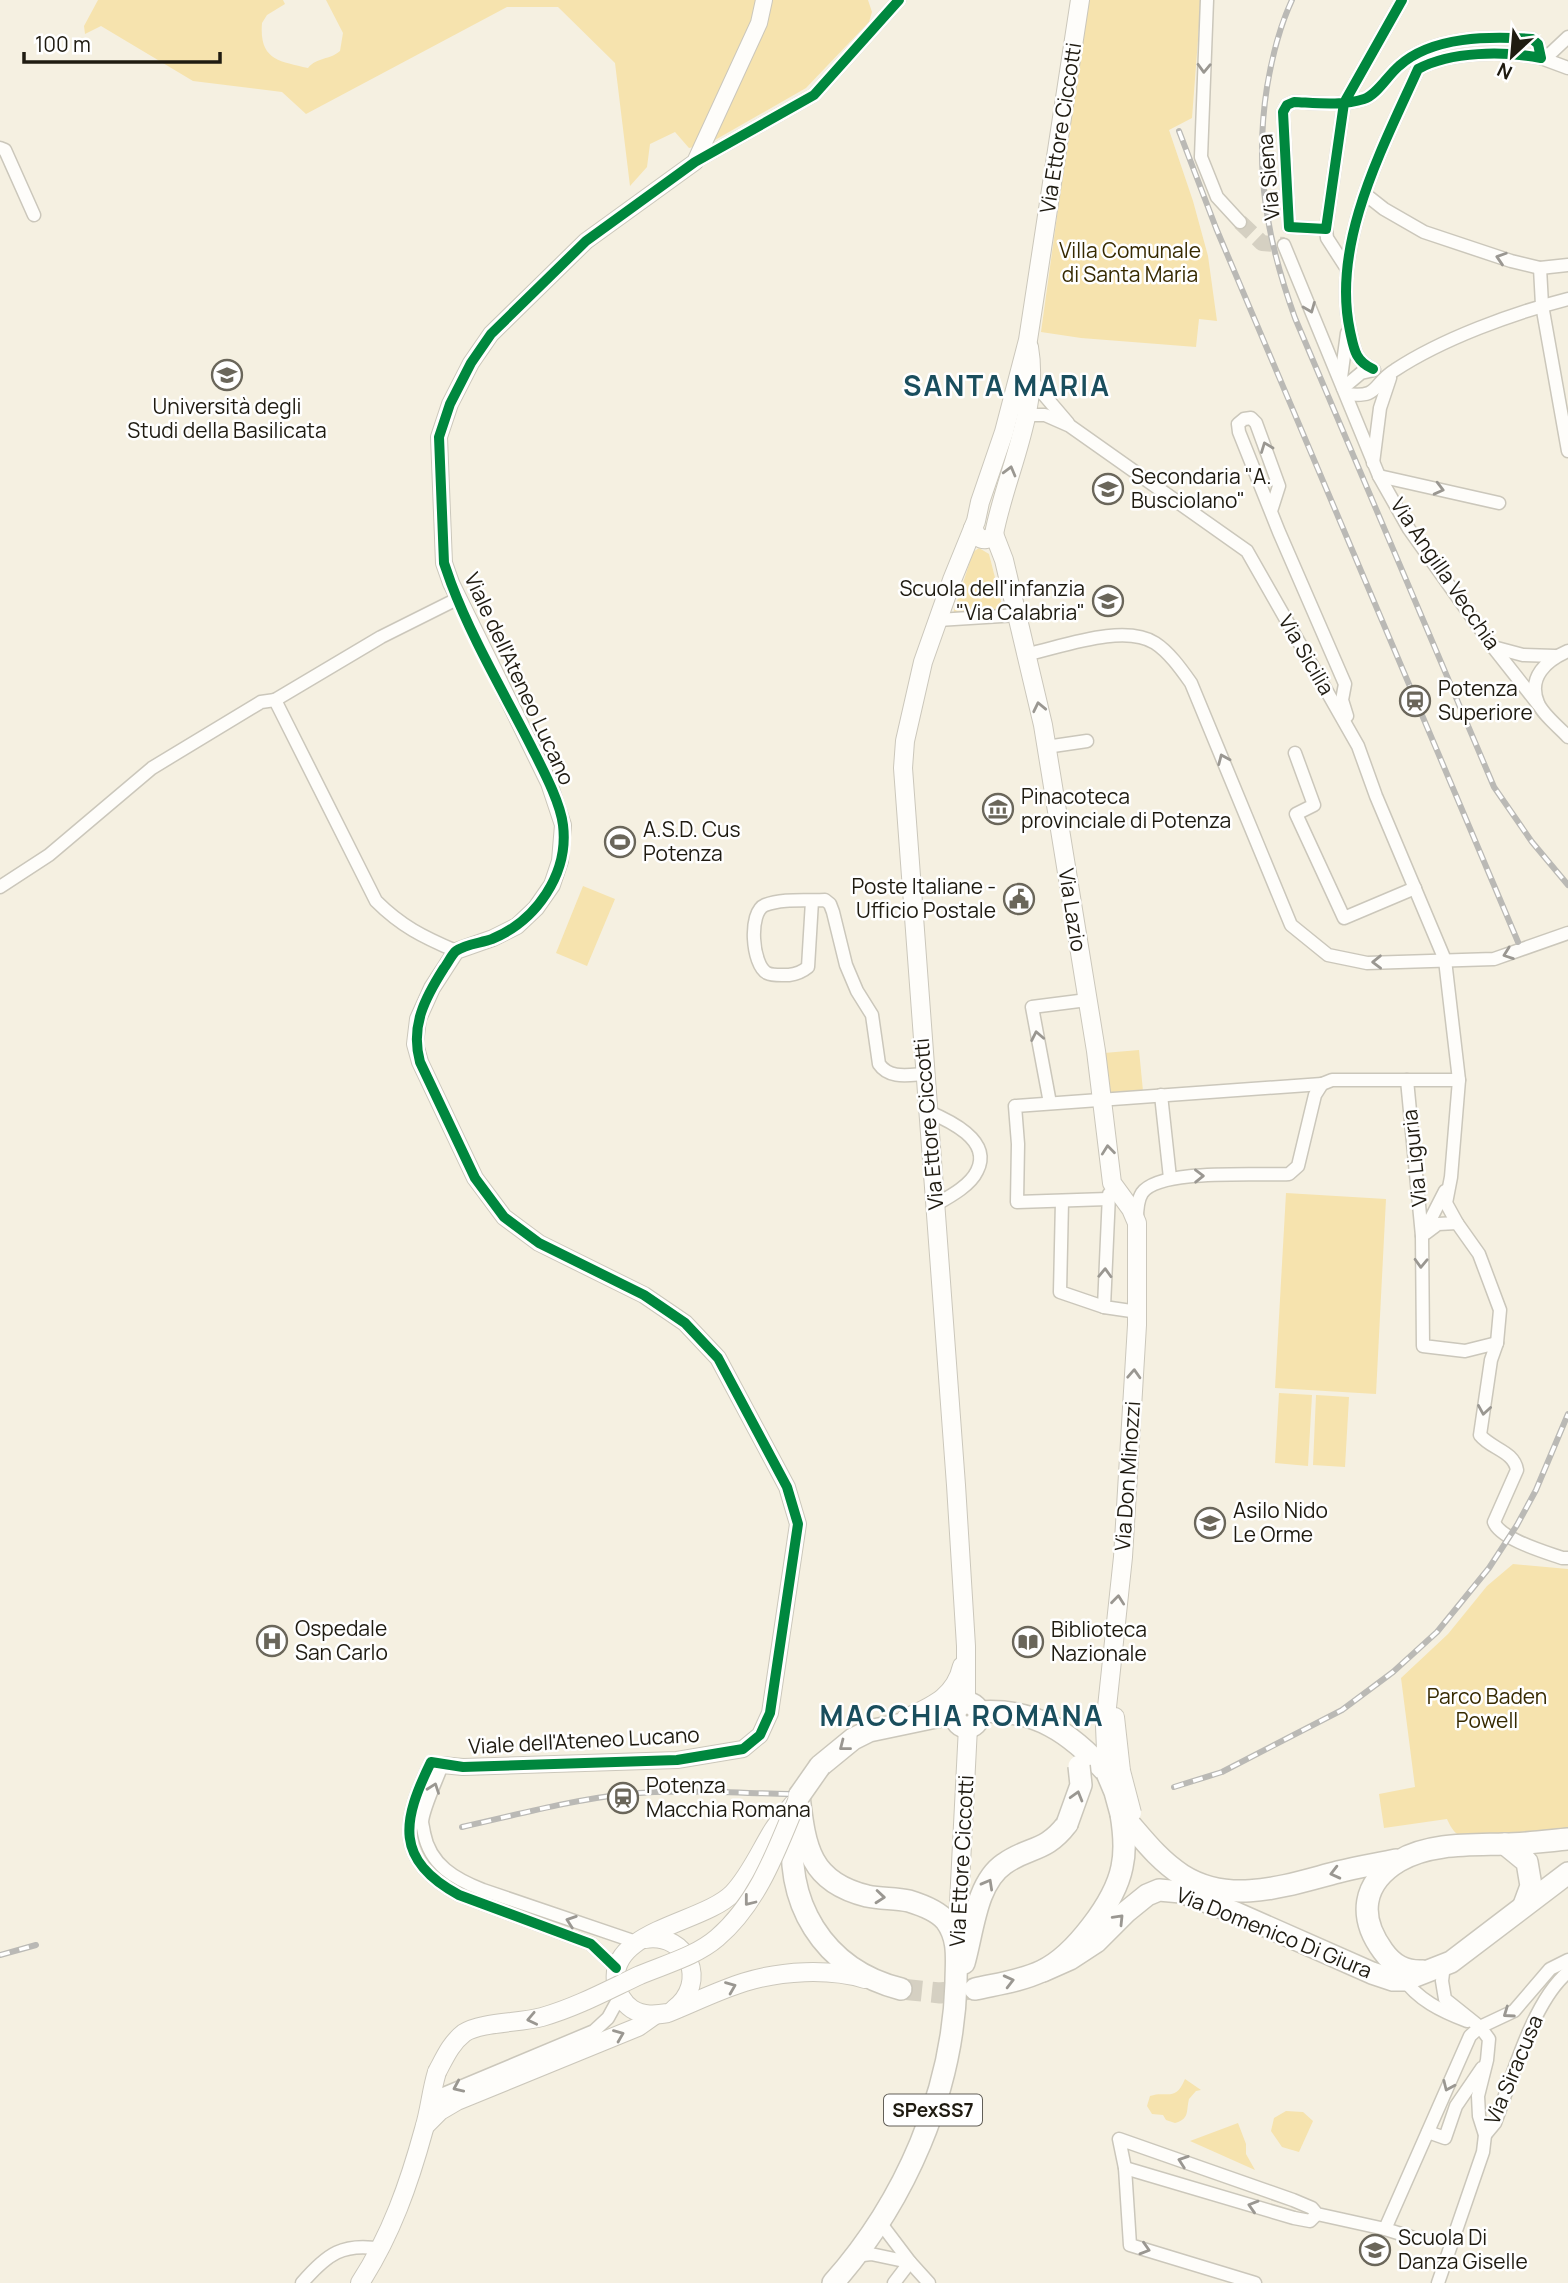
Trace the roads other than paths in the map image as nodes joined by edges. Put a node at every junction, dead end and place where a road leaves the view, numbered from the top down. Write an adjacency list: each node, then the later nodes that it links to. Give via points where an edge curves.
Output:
1 (764, 0): 11 (street, via 759,23)
2 (899, 0): 11 (street, via 814,95)
3 (1080, 0): 23 (main road, Via Ettore Ciccotti)
4 (1207, 0): 14 (street, one-way to 14, via 1201,156 1217,197)
5 (1402, 0): 9 (street)
6 (1568, 37): 7 (street)
7 (1541, 58): 8 (street); 9 (street, via 1532,39 1457,41 1401,64 1367,98); 12 (street, via 1503,53 1454,58 1418,69)
8 (1568, 68)
9 (1344, 103): 15 (street); 15 (street, Via Siena, via 1294,102 1283,112 1289,227)
10 (0, 148): 13 (street, via 5,150)
11 (695, 162): 36 (street, Viale dell'Ateneo Lucano, via 586,241 491,334 471,363 439,437 444,563)
12 (1365, 194): 18 (street, one-way to 12, via 1424,232); 19 (street)
13 (34, 215)
14 (1240, 222)
15 (1326, 229): 19 (street)
16 (1284, 245): 27 (street, Via Angilla Vecchia, one-way to 27)
17 (1568, 265): 18 (street)
18 (1540, 268): 21 (street)
19 (1348, 269): 22 (street)
20 (1568, 299): 21 (street)
21 (1542, 305): 25 (street, via 1463,335); 30 (street)
22 (1349, 326): 24 (street, via 1355,356); 27 (street)
23 (1028, 340): 26 (main road, Via Ettore Ciccotti); 35 (main road, Via Ettore Ciccotti, via 980,502)
24 (1373, 369): 25 (street); 27 (street)
25 (1392, 371): 27 (street, via 1365,395); 31 (street, via 1380,408)
26 (1032, 382): 28 (main road, Via Ettore Ciccotti); 29 (street)
27 (1343, 387): 31 (street, Via Angilla Vecchia)
28 (1026, 415): 29 (street, via 1045,415); 35 (main road, Via Ettore Ciccotti, one-way to 28)
29 (1070, 426): 47 (street, Via Sicilia, via 1247,551)
30 (1568, 451)
31 (1373, 463): 32 (street, Via Angilla Vecchia)
32 (1380, 476): 33 (street, Via Angilla Vecchia, one-way to 33); 39 (street, Via Angilla Vecchia, via 1409,529)
33 (1499, 503)
34 (1271, 511): 34 (street, one-way to 34, via 1279,486 1256,423 1244,419 1238,424 1239,432); 47 (street, via 1345,684 1342,700)
35 (984, 530): 37 (main road, Via Lazio, via 1001,550); 38 (main road, Via Ettore Ciccotti / SPexSS7, via 962,554)
36 (457, 599): 43 (street, via 381,637); 54 (street, Viale dell'Ateneo Lucano, via 549,783 563,825 560,861 537,908 517,926)
37 (1018, 615): 38 (street); 41 (main road, Via Lazio)
38 (938, 620): 57 (main road, Via Ettore Ciccotti / SPexSS7, via 918,684 903,768)
39 (1493, 647): 42 (street, via 1523,655); 44 (street, Via Angilla Vecchia)
40 (1568, 651): 42 (street)
41 (1028, 654): 48 (main road, Via Lazio, one-way to 41); 55 (street, one-way to 41, via 1367,962 1328,955 1291,925 1191,683 1154,642 1122,634)
42 (1555, 656): 44 (street, via 1538,676)
43 (275, 700): 50 (street, via 261,702 152,768 49,855); 54 (street, via 376,901 419,936)
44 (1538, 704): 45 (street, Via Angilla Vecchia)
45 (1568, 737)
46 (1087, 741): 48 (street)
47 (1358, 746): 51 (street, Via Sicilia)
48 (1046, 747): 56 (main road, Via Lazio)
49 (1295, 753): 51 (street, via 1314,805 1296,814 1344,918)
50 (0, 887)
51 (1415, 888): 55 (street, Via Sicilia)
52 (812, 901): 52 (street, via 781,901 757,911 753,926 756,953 759,966 767,973 794,974 808,967); 57 (street, via 830,904 846,965 872,1015 882,1069 894,1075)
53 (1568, 933): 55 (street, one-way to 55, via 1494,959)
54 (456, 951): 81 (street, Viale dell'Ateneo Lucano, via 418,1020 415,1044 475,1178 505,1217 539,1243 644,1295 685,1324 718,1358 787,1487 797,1524 770,1713 760,1735 743,1749 677,1759 463,1767)
55 (1445, 960): 59 (street, Via Sicilia)
56 (1087, 1000): 62 (main road, Via Lazio); 63 (street, one-way to 56, via 1032,1007)
57 (924, 1074): 64 (main road, Via Ettore Ciccotti / SPexSS7)
58 (1407, 1080): 59 (street); 60 (street); 72 (street, Via Liguria)
59 (1459, 1080): 65 (street, Via Sicilia)
60 (1327, 1082): 61 (street); 66 (street, one-way to 60, via 1289,1174 1298,1166 1315,1095)
61 (1161, 1095): 62 (street); 66 (street)
62 (1102, 1099): 63 (street); 67 (main road, Via Lazio, one-way to 62)
63 (1050, 1103): 68 (street, via 1015,1106 1017,1202)
64 (927, 1111): 69 (main road, Via Ettore Ciccotti / SPexSS7); 69 (street, via 954,1122 974,1142 981,1158 977,1172)
65 (1451, 1177): 71 (street, Via Sicilia, via 1446,1203); 72 (street)
66 (1170, 1178): 70 (street, via 1153,1184 1140,1196)
67 (1110, 1191): 68 (street); 70 (main road, Via Lazio, via 1131,1209); 73 (street, one-way to 67)
68 (1062, 1201): 73 (street, via 1060,1292)
69 (935, 1205): 77 (main road, Via Ettore Ciccotti / SPexSS7)
70 (1137, 1223): 74 (main road, Via Don Minozzi)
71 (1457, 1223): 72 (street, via 1438,1224); 75 (street, via 1479,1254 1500,1310)
72 (1422, 1236): 75 (street, Via Liguria, one-way to 75, via 1423,1346 1465,1351)
73 (1104, 1307): 74 (street)
74 (1138, 1312): 82 (main road, Via Don Minozzi, one-way to 74, via 1105,1726 1123,1557)
75 (1497, 1342): 76 (street, one-way to 76, via 1480,1434 1486,1443 1509,1455 1517,1470 1494,1522 1516,1540)
76 (1568, 1558)
77 (966, 1646): 78 (main road, Via Ettore Ciccotti / SPexSS7); 79 (main road, via 952,1691 938,1703)
78 (967, 1714): 79 (main road); 80 (main road, via 1001,1710 1034,1717); 91 (main road, Via Ettore Ciccotti / SPexSS7)
79 (890, 1725): 83 (main road, one-way to 83, bridge, via 853,1739 820,1766)
80 (1073, 1740): 82 (main road); 99 (main road, one-way to 80, bridge, via 978,1904 991,1875 1021,1854 1043,1847 1067,1824 1081,1785)
81 (437, 1763): 90 (street, one-way to 81, via 484,1891 444,1870 432,1857 422,1822); 93 (street, via 408,1823 411,1845 427,1874 459,1895 591,1944)
82 (1114, 1772): 84 (main road, bridge, via 1115,1792)
83 (799, 1796): 90 (main road, bridge, via 731,1895); 91 (main road, one-way to 91, via 803,1833 819,1870 857,1893 927,1908 946,1921); 98 (main road, bridge, via 794,1862 804,1909 839,1960); 104 (main road, one-way to 104, bridge, via 753,1898 717,1938 580,2004 542,2017 477,2026 466,2032 451,2045 437,2072)
84 (1127, 1814): 87 (main road, one-way to 84, via 1274,1888 1215,1889 1181,1875 1153,1851); 95 (main road, via 1122,1870 1115,1889 1082,1939)
85 (1568, 1839): 86 (main road, Via Domenico Di Giura)
86 (1506, 1844): 87 (main road, Via Domenico Di Giura, via 1429,1850); 89 (main road, via 1527,1863 1531,1886)
87 (1402, 1859): 96 (main road, Via Domenico Di Giura, via 1376,1880 1366,1910 1370,1933)
88 (1568, 1873): 89 (main road)
89 (1524, 1905): 94 (main road, via 1462,1955)
90 (640, 1941): 93 (main road, via 622,1953); 101 (main road, via 661,1939 674,1944 691,1966 688,1995)
91 (957, 1942): 99 (main road, Via Ettore Ciccotti / SPexSS7)
92 (1568, 1960): 102 (street, Via Siracusa, one-way to 102, via 1550,1969 1514,2011)
93 (616, 1968): 100 (main road)
94 (1437, 1968): 96 (main road); 102 (street, via 1445,1999)
95 (1044, 1971): 96 (main road, Via Domenico Di Giura, one-way to 96, via 1096,1942 1126,1912 1159,1890 1181,1892 1236,1913 1372,1973 1393,1980); 99 (main road, one-way to 95)
96 (1399, 1972): 102 (street, Via Domenico Di Giura, via 1417,1995)
97 (1568, 1972): 107 (street, Via Siracusa, via 1538,2013 1495,2123)
98 (891, 1987): 101 (main road, one-way to 98, via 744,1982 782,1974 847,1974)
99 (965, 1992): 110 (main road, SPexSS7, via 929,2124)
100 (620, 1996): 101 (main road, via 633,2010); 104 (street, one-way to 104, via 594,2031 440,2095)
101 (662, 2014): 105 (main road, one-way to 101, via 457,2101)
102 (1480, 2027): 103 (street, via 1489,2039); 106 (street, one-way to 106, via 1470,2036)
103 (1488, 2060): 106 (street, via 1456,2106 1445,2138); 107 (street, via 1478,2096)
104 (428, 2106): 105 (main road)
105 (425, 2126): 113 (main road)
106 (1428, 2132): 111 (street)
107 (1485, 2135): 122 (street)
108 (1125, 2168): 109 (street, one-way to 108, via 1310,2221 1294,2218); 109 (street, one-way to 108, via 1293,2200 1119,2139); 121 (street, one-way to 121, via 1130,2245)
109 (1317, 2214): 111 (street)
110 (879, 2221): 114 (main road, SPexSS7); 115 (street)
111 (1385, 2229): 112 (street)
112 (1417, 2239)
113 (382, 2249): 116 (street, via 362,2245 343,2249); 117 (main road)
114 (855, 2256): 115 (street, via 871,2254); 118 (main road, SPexSS7)
115 (910, 2262): 119 (street); 120 (street)
116 (302, 2283)
117 (360, 2283)
118 (833, 2283)
119 (894, 2283)
120 (929, 2283)
121 (1255, 2283)
122 (1438, 2283)

